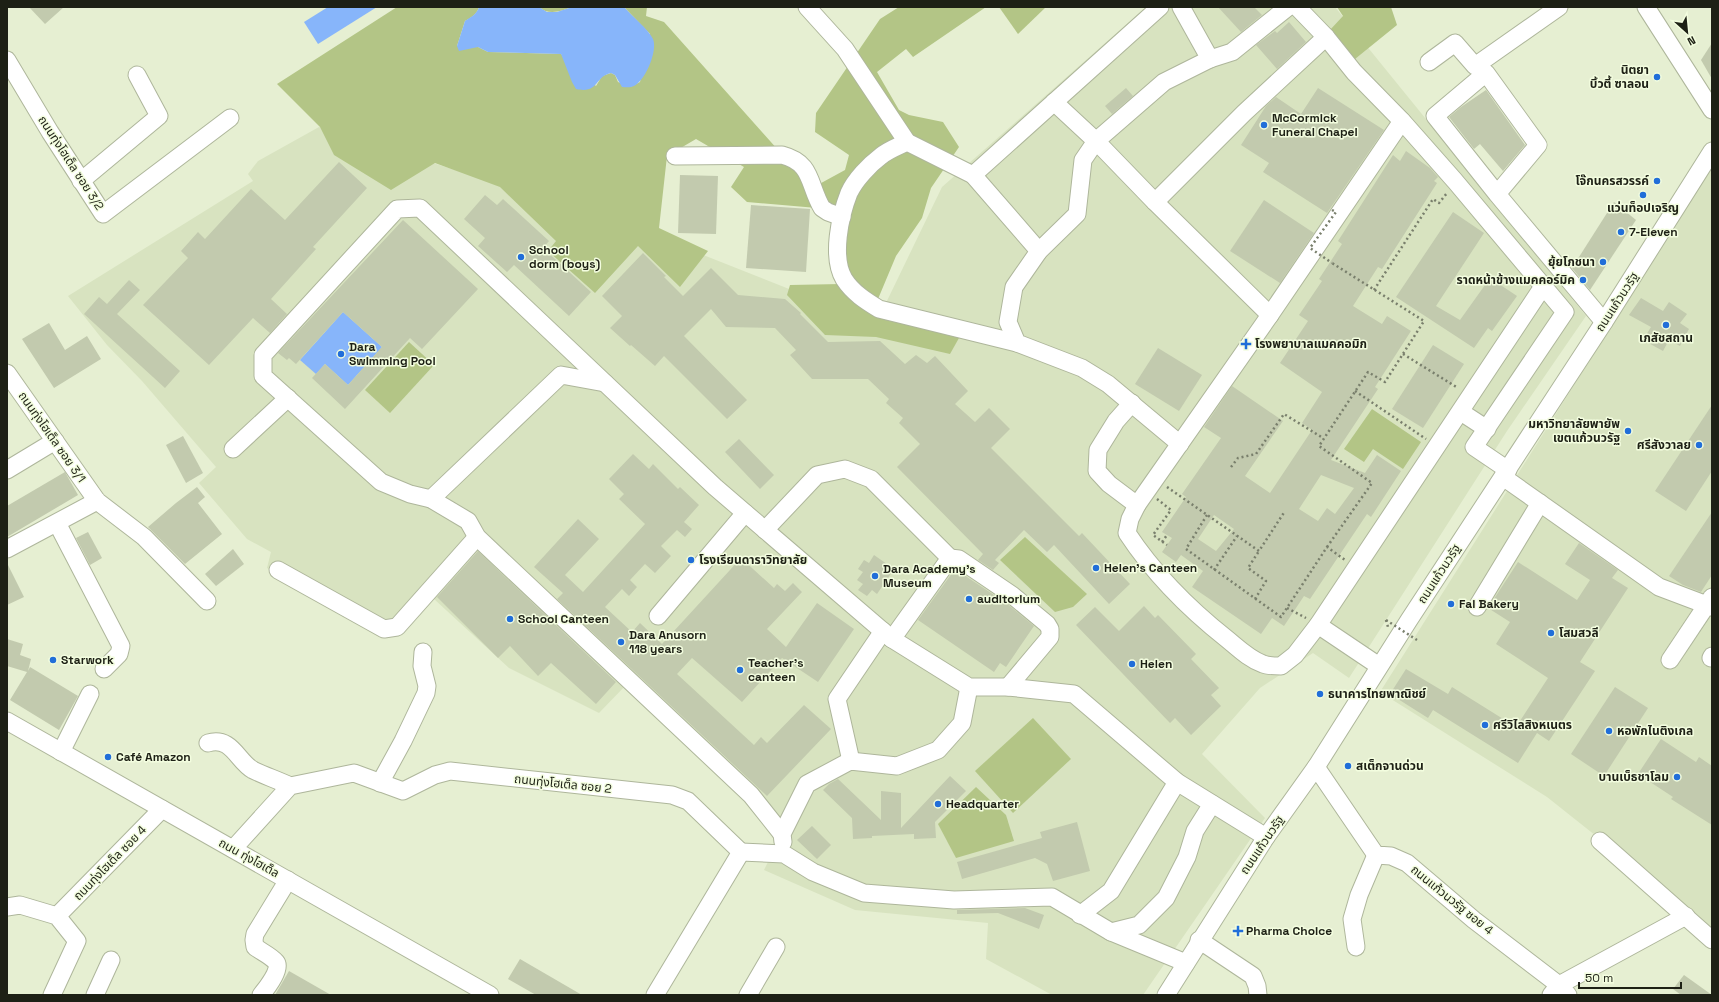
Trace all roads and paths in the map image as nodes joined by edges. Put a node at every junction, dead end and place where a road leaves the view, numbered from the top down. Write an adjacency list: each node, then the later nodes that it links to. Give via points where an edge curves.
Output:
1 (807, 7): 18 (street, via 845,49)
2 (1160, 7): 13 (street)
3 (1181, 7): 9 (street)
4 (1288, 7): 9 (street, via 1232,52)
5 (1297, 7): 8 (street)
6 (1559, 7): 11 (street, via 1475,66 1455,43)
7 (1646, 7): 14 (street)
8 (1326, 37): 16 (street, via 1354,72); 25 (street, via 1238,118)
9 (1210, 59): 17 (street, via 1164,82)
10 (7, 60): 22 (street, ถนนทุ่งโฮเต็ล ซอย 3/2)
11 (1429, 62)
12 (137, 75): 22 (street, via 159,116)
13 (1054, 102): 17 (street); 21 (street)
14 (1712, 110)
15 (230, 118): 22 (street, ถนนทุ่งโฮเต็ล ซอย 3/2, via 102,214)
16 (1402, 121): 23 (street); 31 (street)
17 (1096, 141): 25 (street); 28 (street, via 1083,160 1077,214)
18 (908, 142): 21 (street); 27 (street, via 881,156 864,172 850,192)
19 (1712, 151): 32 (street, ถนนแก้วนวรัฐ)
20 (674, 156): 27 (street, via 790,157 802,164 822,208)
21 (973, 175): 28 (street)
22 (81, 181)
23 (1455, 181): 29 (street); 30 (path, via 1440,203 1433,199)
24 (1497, 194): 24 (street, via 1435,116 1486,73 1538,145); 32 (street)
25 (1155, 202): 31 (street)
26 (1332, 210): 30 (path, bridge, via 1336,212 1310,248)
27 (842, 217): 33 (street, via 838,260 844,279 859,297 879,309)
28 (1039, 251): 33 (street, via 1014,287 1008,322)
29 (1544, 285): 38 (street); 42 (street, via 1565,312)
30 (1374, 290): 34 (path, via 1424,321)
31 (1270, 315): 45 (street)
32 (1604, 322): 50 (street, ถนนแก้วนวรัฐ)
33 (1017, 343): 40 (street, via 1082,368)
34 (1402, 354): 37 (path, via 1385,382 1368,372); 38 (path)
35 (7, 373): 44 (street, ถนนทุ่งโฮเต็ล ซอย 3/1)
36 (605, 383): 39 (street, via 420,208 397,209 263,355 263,376); 52 (street, via 561,375); 57 (street)
37 (1355, 391): 43 (path); 46 (path)
38 (1471, 396): 41 (street)
39 (288, 398): 47 (street); 52 (street, via 381,482 410,494)
40 (1132, 403): 45 (street); 55 (street, via 1116,421 1098,450 1098,472 1109,484)
41 (1461, 412): 42 (street); 46 (street)
42 (1487, 429): 50 (street, via 1474,447)
43 (1324, 438): 48 (path, via 1284,414 1256,454 1238,458); 66 (path, via 1318,446 1372,482)
44 (55, 441): 49 (street); 53 (street, ถนนทุ่งโฮเต็ล ซอย 3/1)
45 (1180, 444): 51 (street)
46 (1438, 447): 70 (street)
47 (233, 449)
48 (1231, 467)
49 (7, 470)
50 (1506, 474): 54 (street); 85 (street, ถนนแก้วนวรัฐ)
51 (1151, 485): 55 (street); 58 (path); 64 (path, via 1171,510 1153,535)
52 (431, 499): 63 (street, via 468,521)
53 (96, 501): 59 (street); 74 (street, ถนนทุ่งโฮเต็ล ซอย 3/1, via 144,537)
54 (1540, 503): 75 (street, via 1659,588); 76 (street)
55 (1137, 505): 80 (street, via 1127,533 1140,553 1204,621 1250,658 1263,664 1281,666 1295,655)
56 (1286, 511): 68 (path)
57 (746, 513): 60 (street); 78 (street)
58 (1208, 515): 62 (path); 72 (path, via 1186,549)
59 (57, 524): 67 (street); 86 (street, via 121,646 119,654)
60 (766, 530): 69 (street, via 817,475 845,469 871,479); 81 (street)
61 (1167, 535): 64 (path)
62 (1238, 536): 68 (path); 72 (path)
63 (477, 537): 71 (street, via 397,627 384,629); 100 (street, via 752,795)
64 (1162, 542): 65 (path)
65 (1167, 546)
66 (1327, 547): 70 (path); 77 (path)
67 (7, 548)
68 (1259, 551): 73 (path, via 1248,568 1266,582)
69 (950, 558): 81 (street); 88 (street, via 959,559 1012,595 1050,628 1050,637)
70 (1357, 568): 80 (street)
71 (278, 570)
72 (1214, 570): 73 (path)
73 (1255, 599): 77 (path, via 1281,617)
74 (207, 601)
75 (1710, 603): 84 (street)
76 (1477, 607)
77 (1287, 608): 80 (path)
78 (658, 616)
79 (1386, 620): 82 (path, bridge)
80 (1318, 625): 85 (street)
81 (887, 635): 87 (street); 93 (street, via 837,699)
82 (1417, 640)
83 (423, 652): 95 (street, via 422,666 427,686 426,693)
84 (1670, 660)
85 (1379, 666): 94 (street, ถนนแก้วนวรัฐ)
86 (104, 669)
87 (969, 687): 88 (street); 93 (street, via 962,723 938,750 897,766)
88 (1008, 687): 96 (street, via 1074,694)
89 (90, 694): 92 (street)
90 (7, 721): 92 (street, ถนน ทุ่งโฮเต็ล)
91 (208, 743): 97 (street, via 225,744 252,769)
92 (61, 752): 99 (street, ถนน ทุ่งโฮเต็ล)
93 (851, 761): 100 (street, via 807,784)
94 (1316, 767): 101 (street, ถนนแก้วนวรัฐ); 106 (street)
95 (380, 782): 97 (street, ถนนทุ่งโฮเต็ล ซอย 2, via 354,773); 104 (street, ถนนทุ่งโฮเต็ล ซอย 2, via 403,791 435,775 450,771 672,795 688,801)
96 (1177, 782): 98 (street); 109 (street, via 1111,891)
97 (290, 786): 103 (street)
98 (1212, 804): 101 (street); 112 (street, via 1195,831 1187,857 1166,898 1139,925)
99 (162, 809): 103 (street, ถนน ทุ่งโฮเต็ล); 110 (street, ถนนทุ่งโฮเต็ล ซอย 4)
100 (782, 834): 105 (street)
101 (1266, 837): 113 (street, ถนนแก้วนวรัฐ)
102 (1600, 841): 111 (street)
103 (233, 849): 107 (street, ถนน ทุ่งโฮเต็ล)
104 (741, 852): 105 (street); 124 (street)
105 (784, 854): 109 (street, via 813,872 864,893 954,900 1052,897)
106 (1376, 855): 116 (street, via 1352,919); 119 (street, ถนนแก้วนวรัฐ ซอย 4, via 1391,856 1407,863)
107 (288, 880): 122 (street, via 255,934 255,947 277,963 278,967 275,976); 123 (street, ถนน ทุ่งโฮเต็ล)
108 (7, 907): 110 (street, via 20,905)
109 (1080, 915): 112 (street)
110 (57, 916): 120 (street, via 77,941)
111 (1686, 916): 114 (street); 119 (street)
112 (1111, 932): 118 (street)
113 (1199, 940): 118 (street, ถนนแก้วนวรัฐ); 127 (street, via 1253,976)
114 (1712, 940)
115 (776, 947): 125 (street)
116 (1356, 947)
117 (111, 960): 121 (street)
118 (1186, 963): 126 (street, ถนนแก้วนวรัฐ)
119 (1559, 992)
120 (52, 995)
121 (95, 995)
122 (261, 995)
123 (490, 995)
124 (655, 995)
125 (748, 995)
126 (1166, 995)
127 (1258, 995)

